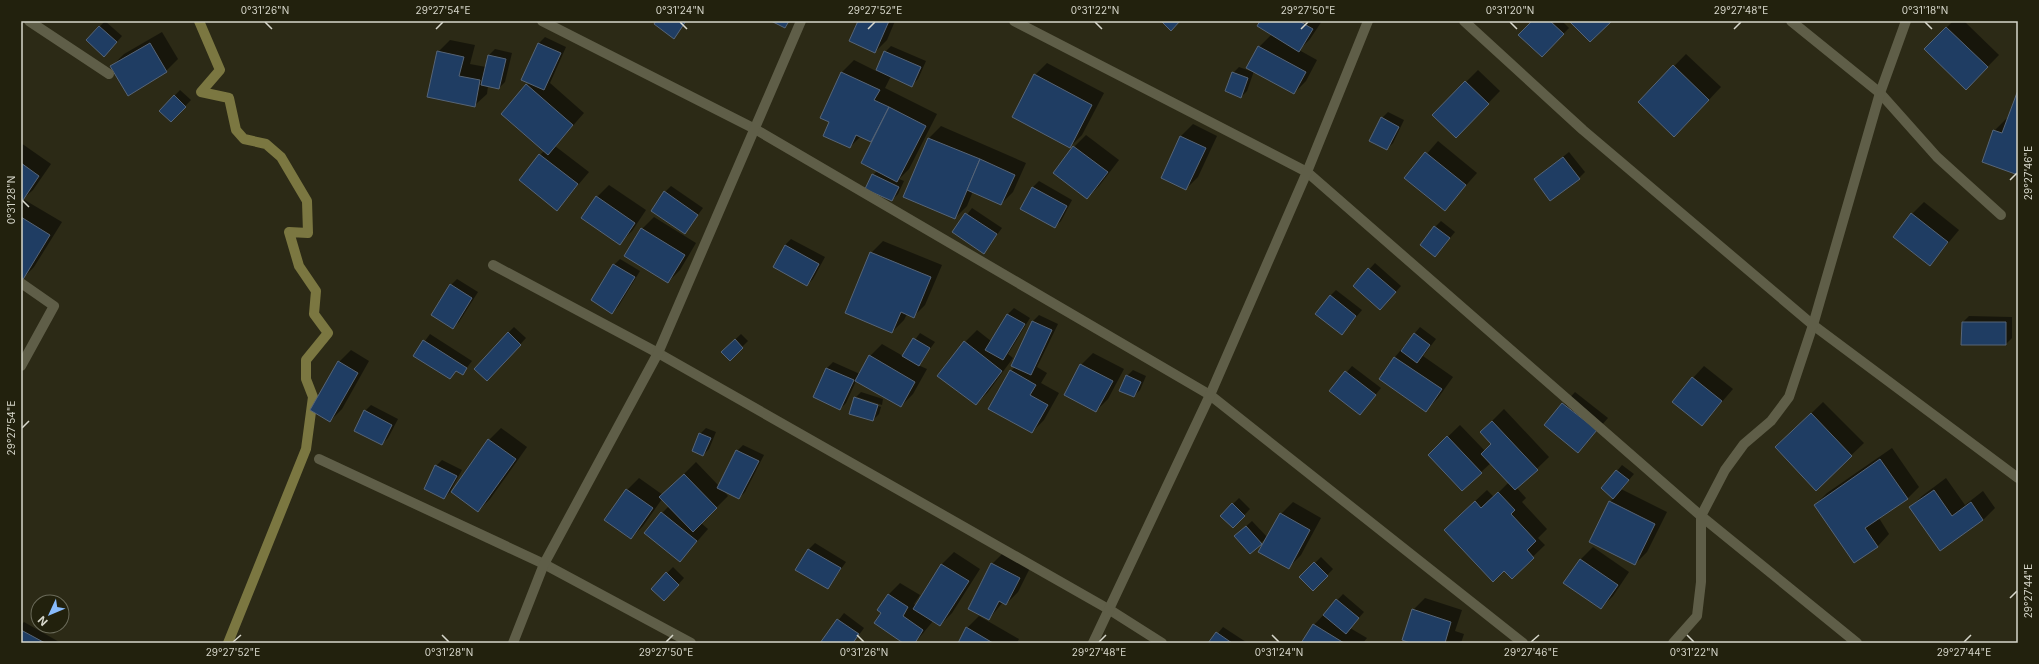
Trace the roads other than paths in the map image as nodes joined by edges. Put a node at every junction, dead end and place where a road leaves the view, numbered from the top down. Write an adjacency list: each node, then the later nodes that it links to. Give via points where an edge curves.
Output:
1 (29, 21): 9 (street)
2 (542, 21): 11 (street)
3 (801, 21): 11 (street)
4 (1014, 21): 12 (street)
5 (1368, 21): 12 (street)
6 (1464, 21): 16 (street, via 1583,130)
7 (1791, 21): 10 (street)
8 (1906, 21): 10 (street)
9 (109, 74)
10 (1880, 93): 13 (street, via 1937,157); 16 (street)
11 (755, 129): 17 (street); 19 (street)
12 (1307, 172): 19 (street); 22 (street)
13 (2001, 215)
14 (493, 265): 17 (street)
15 (21, 283): 18 (street, via 54,306)
16 (1813, 325): 21 (street); 22 (street, via 1789,397 1771,421 1744,444 1725,470)
17 (658, 353): 23 (street); 24 (street)
18 (21, 366)
19 (1210, 394): 24 (street); 29 (street)
20 (319, 459): 23 (street)
21 (2018, 478)
22 (1700, 516): 30 (street, via 1701,582 1697,616); 31 (street)
23 (544, 564): 25 (street); 26 (street)
24 (1110, 610): 27 (street); 28 (street)
25 (513, 643)
26 (691, 643)
27 (1093, 643)
28 (1162, 643)
29 (1523, 643)
30 (1673, 643)
31 (1857, 643)

